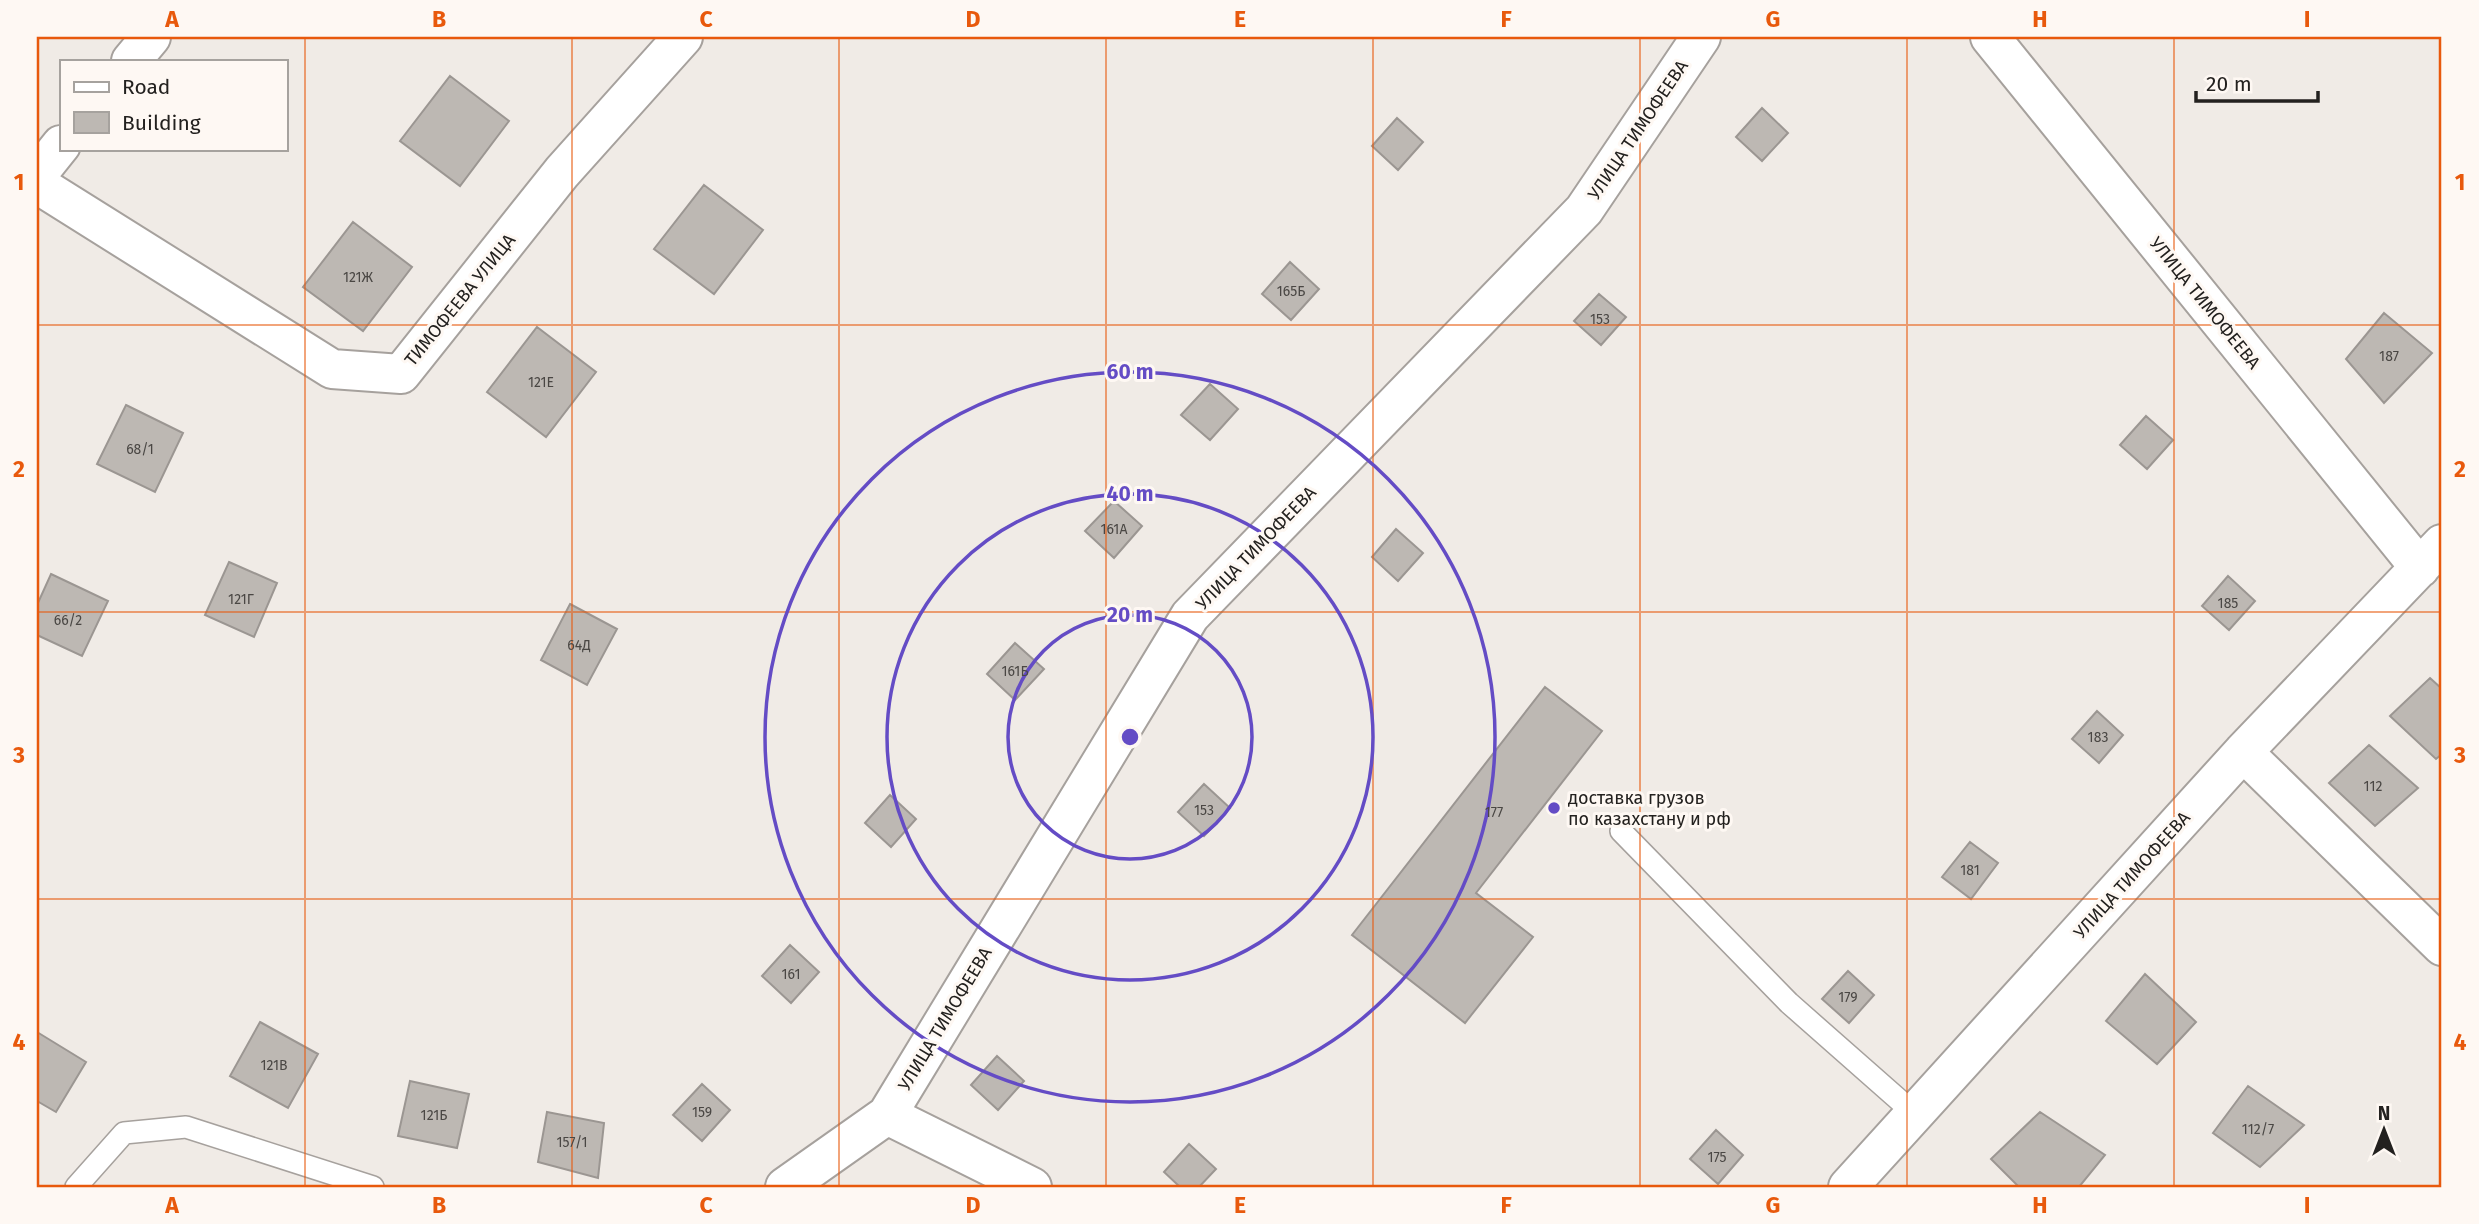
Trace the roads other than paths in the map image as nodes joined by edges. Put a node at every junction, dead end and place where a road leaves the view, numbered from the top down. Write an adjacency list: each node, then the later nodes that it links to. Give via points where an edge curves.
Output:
1 (151, 37): 5 (street)
2 (683, 37): 8 (street, ТИМОФЕЕВА УЛИЦА, via 562,172 401,374 332,369)
3 (1701, 37): 14 (street, УЛИЦА ТИМОФЕЕВА, via 1584,210 1189,616)
4 (1990, 37): 9 (street, УЛИЦА ТИМОФЕЕВА)
5 (132, 60)
6 (60, 146): 7 (street)
7 (37, 175)
8 (37, 184)
9 (2431, 556): 10 (street, УЛИЦА ТИМОФЕЕВА)
10 (2244, 752): 12 (street); 13 (street, УЛИЦА ТИМОФЕЕВА)
11 (1621, 831): 13 (lane, via 1789,1003)
12 (2442, 946)
13 (1915, 1114): 19 (street, УЛИЦА ТИМОФЕЕВА)
14 (887, 1115): 17 (street, УЛИЦА ТИМОФЕЕВА); 18 (street)
15 (76, 1187): 16 (lane, via 124,1133 186,1127)
16 (373, 1187)
17 (785, 1187)
18 (1032, 1187)
19 (1848, 1187)

